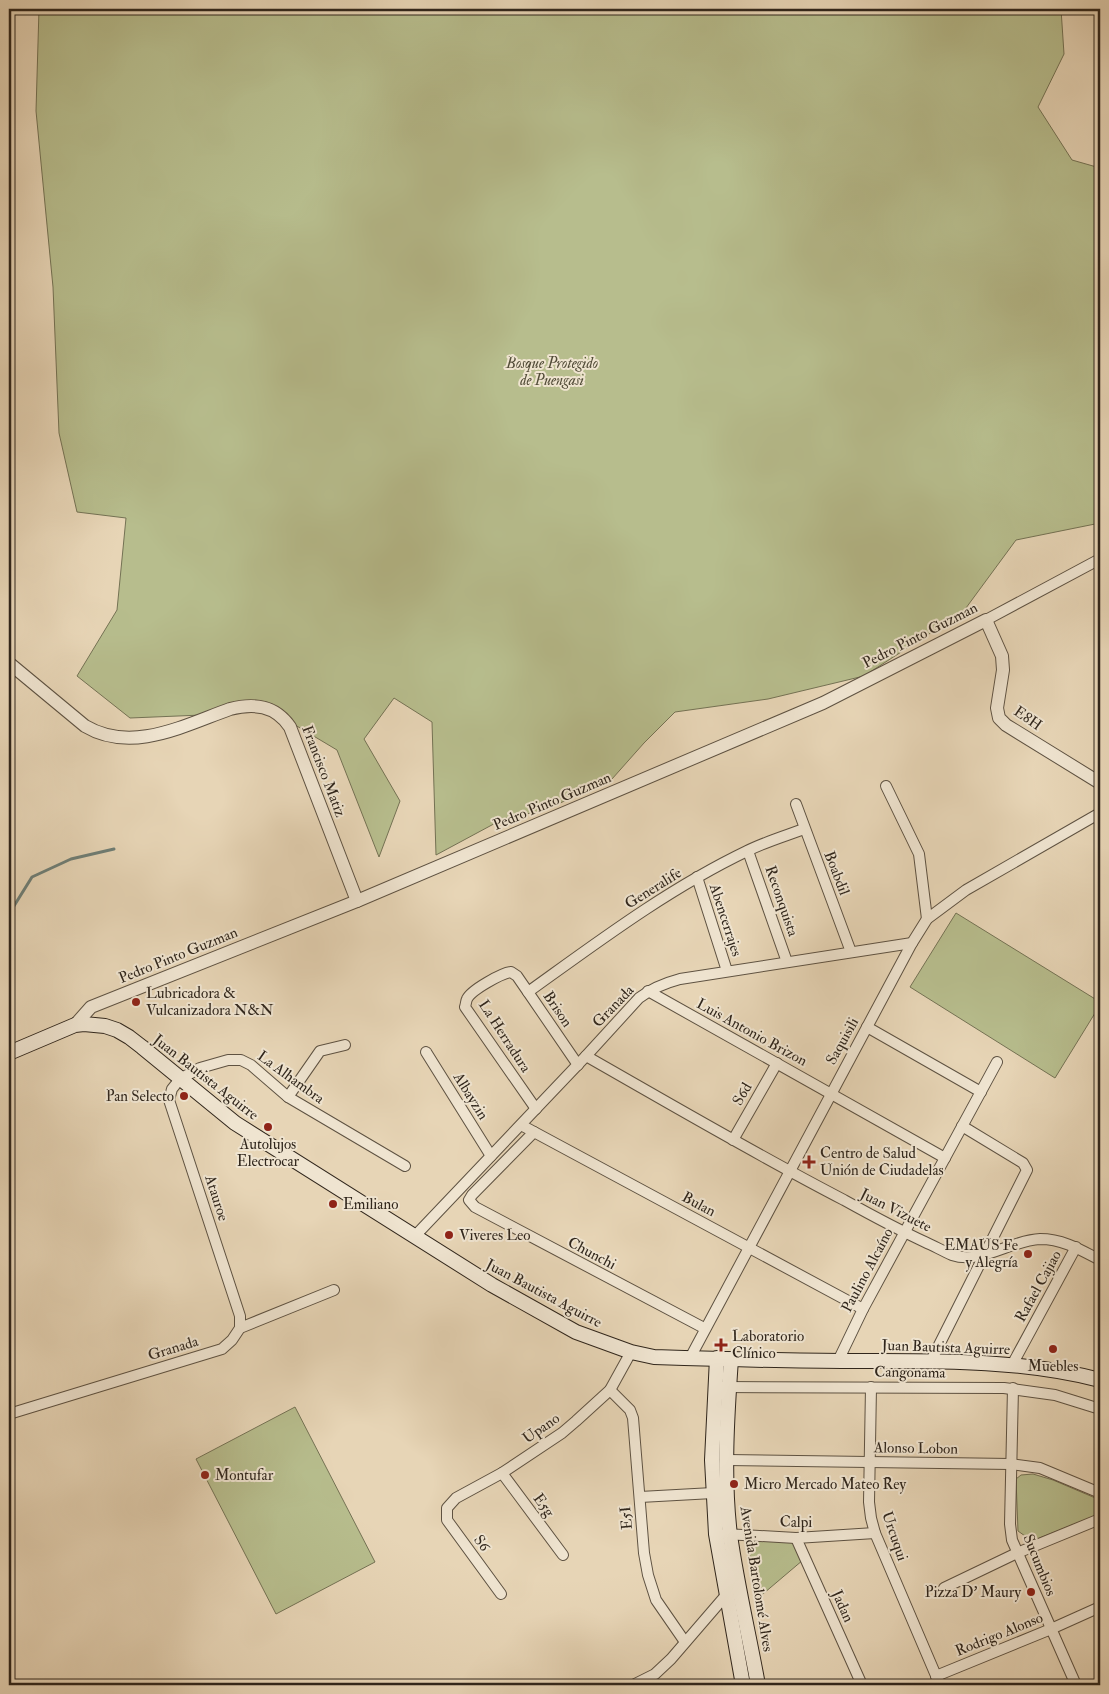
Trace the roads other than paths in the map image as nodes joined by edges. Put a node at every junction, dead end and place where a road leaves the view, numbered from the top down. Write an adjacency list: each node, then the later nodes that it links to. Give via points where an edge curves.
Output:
1 (1100, 559): 2 (street, Pedro Pinto Guzman)
2 (986, 620): 4 (street, E8H, via 1002,656 999,718); 11 (street, Pedro Pinto Guzman, via 823,702)
3 (9, 663): 11 (street, Francisco Matiz, via 93,731 114,737 159,735 242,706 263,706 282,717 290,727)
4 (1100, 783)
5 (886, 786): 12 (street, via 919,854)
6 (796, 804): 8 (street, Boabdil)
7 (1100, 813): 12 (street, Saquisili, via 966,890)
8 (804, 829): 9 (street, Generalife); 14 (street, Boabdil)
9 (748, 850): 10 (street, Generalife); 15 (street, Reconquista)
10 (697, 878): 16 (street, Abencerrajes); 18 (street, Generalife, via 648,906)
11 (357, 901): 20 (street, Pedro Pinto Guzman, via 92,1007)
12 (926, 919): 13 (street, Saquisili)
13 (912, 943): 14 (street, Granada); 21 (street, Saquisili)
14 (851, 952): 15 (street, Granada)
15 (787, 962): 16 (street, Granada)
16 (727, 971): 19 (street, Granada, via 680,979)
17 (511, 972): 18 (street, Brison); 33 (street, La Herradura, via 471,993 465,1007)
18 (528, 992): 28 (street, Brison)
19 (648, 992): 25 (street, Granada); 27 (street, Luis Antonio Brizon)
20 (75, 1025): 24 (main road, Pedro Pinto Guzman); 29 (main road, Juan Bautista Aguirre, via 104,1026 129,1037)
21 (867, 1027): 30 (street); 31 (street, Saquisili)
22 (345, 1045): 32 (street, via 320,1051)
23 (426, 1052): 38 (street, Albayzin)
24 (9, 1053)
25 (586, 1056): 28 (street, Granada); 37 (street, Juan Vizuete)
26 (996, 1062): 30 (street, Paulino Alcaíno)
27 (777, 1063): 31 (street, Luis Antonio Brizon); 37 (street, S6d)
28 (578, 1065): 33 (street, Granada)
29 (180, 1079): 32 (street, La Alhambra, via 200,1068 241,1060); 43 (main road, Juan Bautista Aguirre, via 236,1123); 50 (street, Atauroe, via 169,1100 240,1316)
30 (981, 1092): 35 (street, Paulino Alcaíno)
31 (831, 1093): 39 (street, Luis Antonio Brizon); 41 (street, Saquisili)
32 (288, 1097): 40 (street, La Alhambra)
33 (536, 1109): 34 (street, Granada)
34 (520, 1125): 36 (street, Bulan); 38 (street, Granada)
35 (962, 1126): 39 (street, Paulino Alcaíno); 46 (street, via 1023,1163 1027,1170)
36 (534, 1132): 44 (street, Bulan); 51 (street, Chunchi, via 472,1195 469,1200 475,1207)
37 (733, 1140): 41 (street, Juan Vizuete)
38 (491, 1156): 43 (street, Granada)
39 (945, 1158): 42 (street, Paulino Alcaíno)
40 (405, 1166)
41 (789, 1172): 42 (street, Juan Vizuete); 44 (street, Saquisili)
42 (904, 1232): 46 (street, Juan Vizuete, via 954,1255); 49 (street, Paulino Alcaíno)
43 (414, 1236): 52 (main road, Juan Bautista Aguirre, via 576,1332)
44 (749, 1248): 49 (street, Bulan); 51 (street, Saquisili)
45 (1076, 1248): 46 (street, Juan Vizuete, via 1059,1241 1040,1239); 47 (street, Juan Vizuete); 58 (street, Rafael Cajiao)
46 (985, 1255): 57 (street)
47 (1100, 1260)
48 (334, 1290): 50 (street, Granada)
49 (863, 1309): 56 (street, Paulino Alcaíno)
50 (240, 1328): 65 (street, Granada, via 222,1349)
51 (704, 1328): 53 (street, Saquisili)
52 (631, 1352): 53 (main road, Juan Bautista Aguirre, via 654,1357); 63 (street, Upano)
53 (690, 1358): 54 (main road, Juan Bautista Aguirre)
54 (717, 1358): 55 (main road, Juan Bautista Aguirre); 61 (main road, Avenida Bartolomé Alves)
55 (731, 1359): 56 (main road, Juan Bautista Aguirre); 61 (main road, Avenida Bartolomé Alves)
56 (838, 1361): 57 (main road, Juan Bautista Aguirre)
57 (930, 1361): 58 (main road, Juan Bautista Aguirre)
58 (1012, 1364): 59 (main road, Juan Bautista Aguirre)
59 (1100, 1380)
60 (871, 1386): 61 (street, Cangonama); 62 (street, Cangonama); 67 (street, Urcuqui)
61 (722, 1387): 66 (main road, Avenida Bartolomé Alves); 70 (main road, Avenida Bartolomé Alves, via 712,1460)
62 (1013, 1388): 64 (street, Cangonama, via 1055,1395); 68 (street, Sucumbios)
63 (610, 1390): 69 (street, Upano, via 562,1433); 72 (street, E5I, via 630,1410 633,1418)
64 (1100, 1409)
65 (9, 1414)
66 (727, 1460): 67 (street, Alonso Lobon); 76 (main road, Avenida Bartolomé Alves)
67 (869, 1462): 68 (street, Alonso Lobon); 75 (street, Urcuqui, via 870,1518)
68 (1011, 1464): 71 (street, Alonso Lobon, via 1040,1468); 78 (street, Sucumbios, via 1010,1524)
69 (502, 1473): 73 (street, Upano, via 456,1498); 79 (street, E5g)
70 (713, 1493): 72 (street); 76 (main road, Avenida Bartolomé Alves)
71 (1100, 1493)
72 (640, 1497): 85 (street, E5I, via 648,1574 656,1600)
73 (447, 1508): 81 (street, S6, via 447,1520)
74 (1100, 1518): 78 (street)
75 (875, 1533): 77 (street, Calpi); 86 (street, Urcuqui)
76 (723, 1534): 77 (street, Calpi); 82 (main road, Avenida Bartolomé Alves); 89 (main road, Avenida Bartolomé Alves)
77 (796, 1538): 90 (street, Jadan)
78 (1017, 1553): 80 (street); 84 (street, Sucumbios)
79 (563, 1555)
80 (944, 1588)
81 (501, 1594)
82 (726, 1594): 85 (street); 88 (main road, Avenida Bartolomé Alves)
83 (1100, 1606): 84 (street, Rodrigo Alonso)
84 (1051, 1629): 86 (street, Rodrigo Alonso); 91 (street, Sucumbios)
85 (686, 1642): 87 (street, via 654,1674)
86 (938, 1681)
87 (633, 1685)
88 (743, 1685)
89 (758, 1685)
90 (862, 1685)
91 (1076, 1685)

